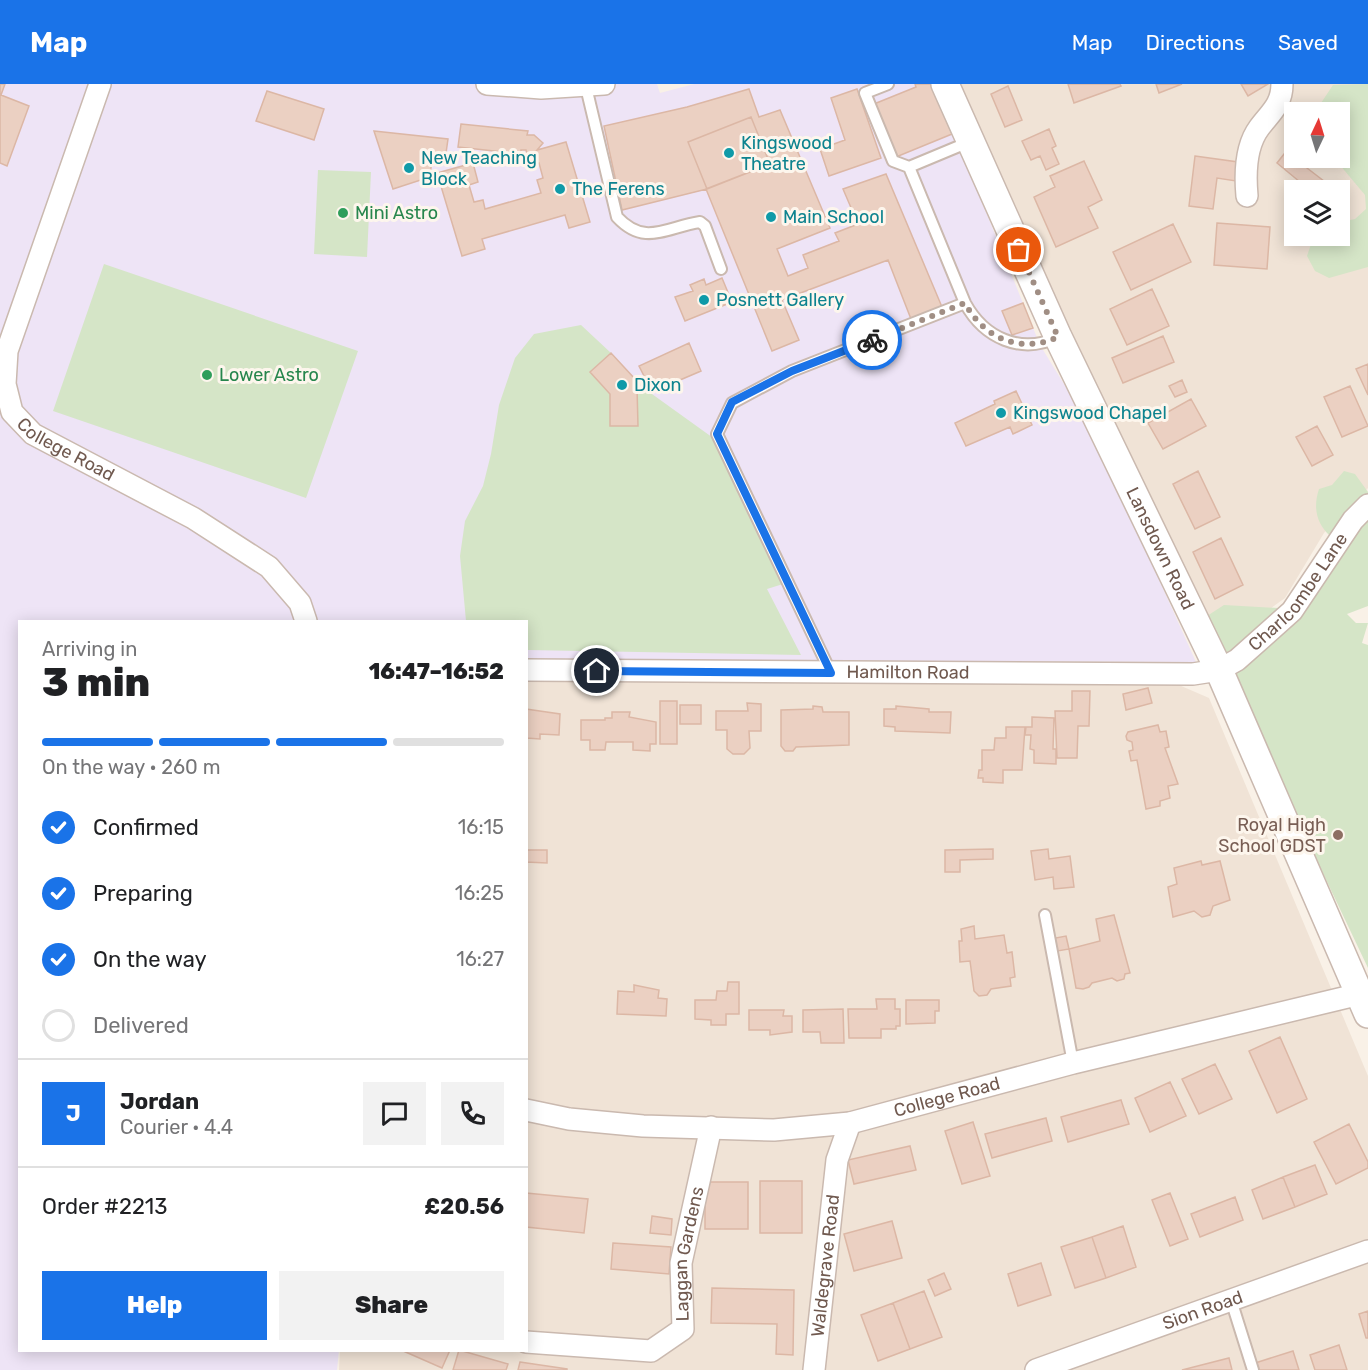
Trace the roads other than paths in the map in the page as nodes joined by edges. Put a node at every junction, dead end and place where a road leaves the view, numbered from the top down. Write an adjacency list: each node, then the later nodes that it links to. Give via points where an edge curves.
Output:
1 (100, 84): 14 (street, College Road, via 7,351 5,384 12,412 33,434 193,518 269,567 300,603)
2 (487, 84): 6 (street, via 541,88)
3 (888, 84): 8 (lane, via 865,93 893,161)
4 (945, 84): 7 (street, Lansdown Road)
5 (1282, 84): 9 (street, via 1282,97 1271,117 1258,128 1250,147 1245,171)
6 (595, 85): 10 (lane, via 617,217 629,230 645,234 700,222)
7 (969, 142): 8 (lane); 12 (street, Lansdown Road)
8 (909, 167): 11 (lane)
9 (1247, 196)
10 (721, 269)
11 (965, 303): 12 (lane, via 975,322 1003,339 1040,345); 17 (lane, via 792,371 732,402 717,434)
12 (1058, 337): 16 (street, Lansdown Road)
13 (1368, 505): 16 (street, Charlcombe Lane, via 1353,520 1292,611 1237,660)
14 (306, 620)
15 (528, 670): 17 (street, Hamilton Road)
16 (1219, 670): 17 (street, Hamilton Road, via 1193,674); 19 (street, Lansdown Road)
17 (831, 673)
18 (1045, 915): 20 (lane)
19 (1364, 1004): 20 (street, College Road)
20 (1073, 1063): 22 (street, College Road)
21 (528, 1110): 24 (street, College Road, via 643,1126)
22 (850, 1122): 23 (street, College Road); 25 (street, Waldegrave Road)
23 (820, 1126): 24 (street, College Road, via 774,1130); 25 (street)
24 (711, 1127): 28 (street, Laggan Gardens, via 681,1263 683,1329 651,1351)
25 (837, 1160): 30 (street, Waldegrave Road)
26 (1368, 1251): 27 (street, Sion Road)
27 (1231, 1299): 29 (street, Sion Road); 31 (lane)
28 (528, 1342)
29 (1047, 1368)
30 (814, 1370)
31 (1253, 1370)

